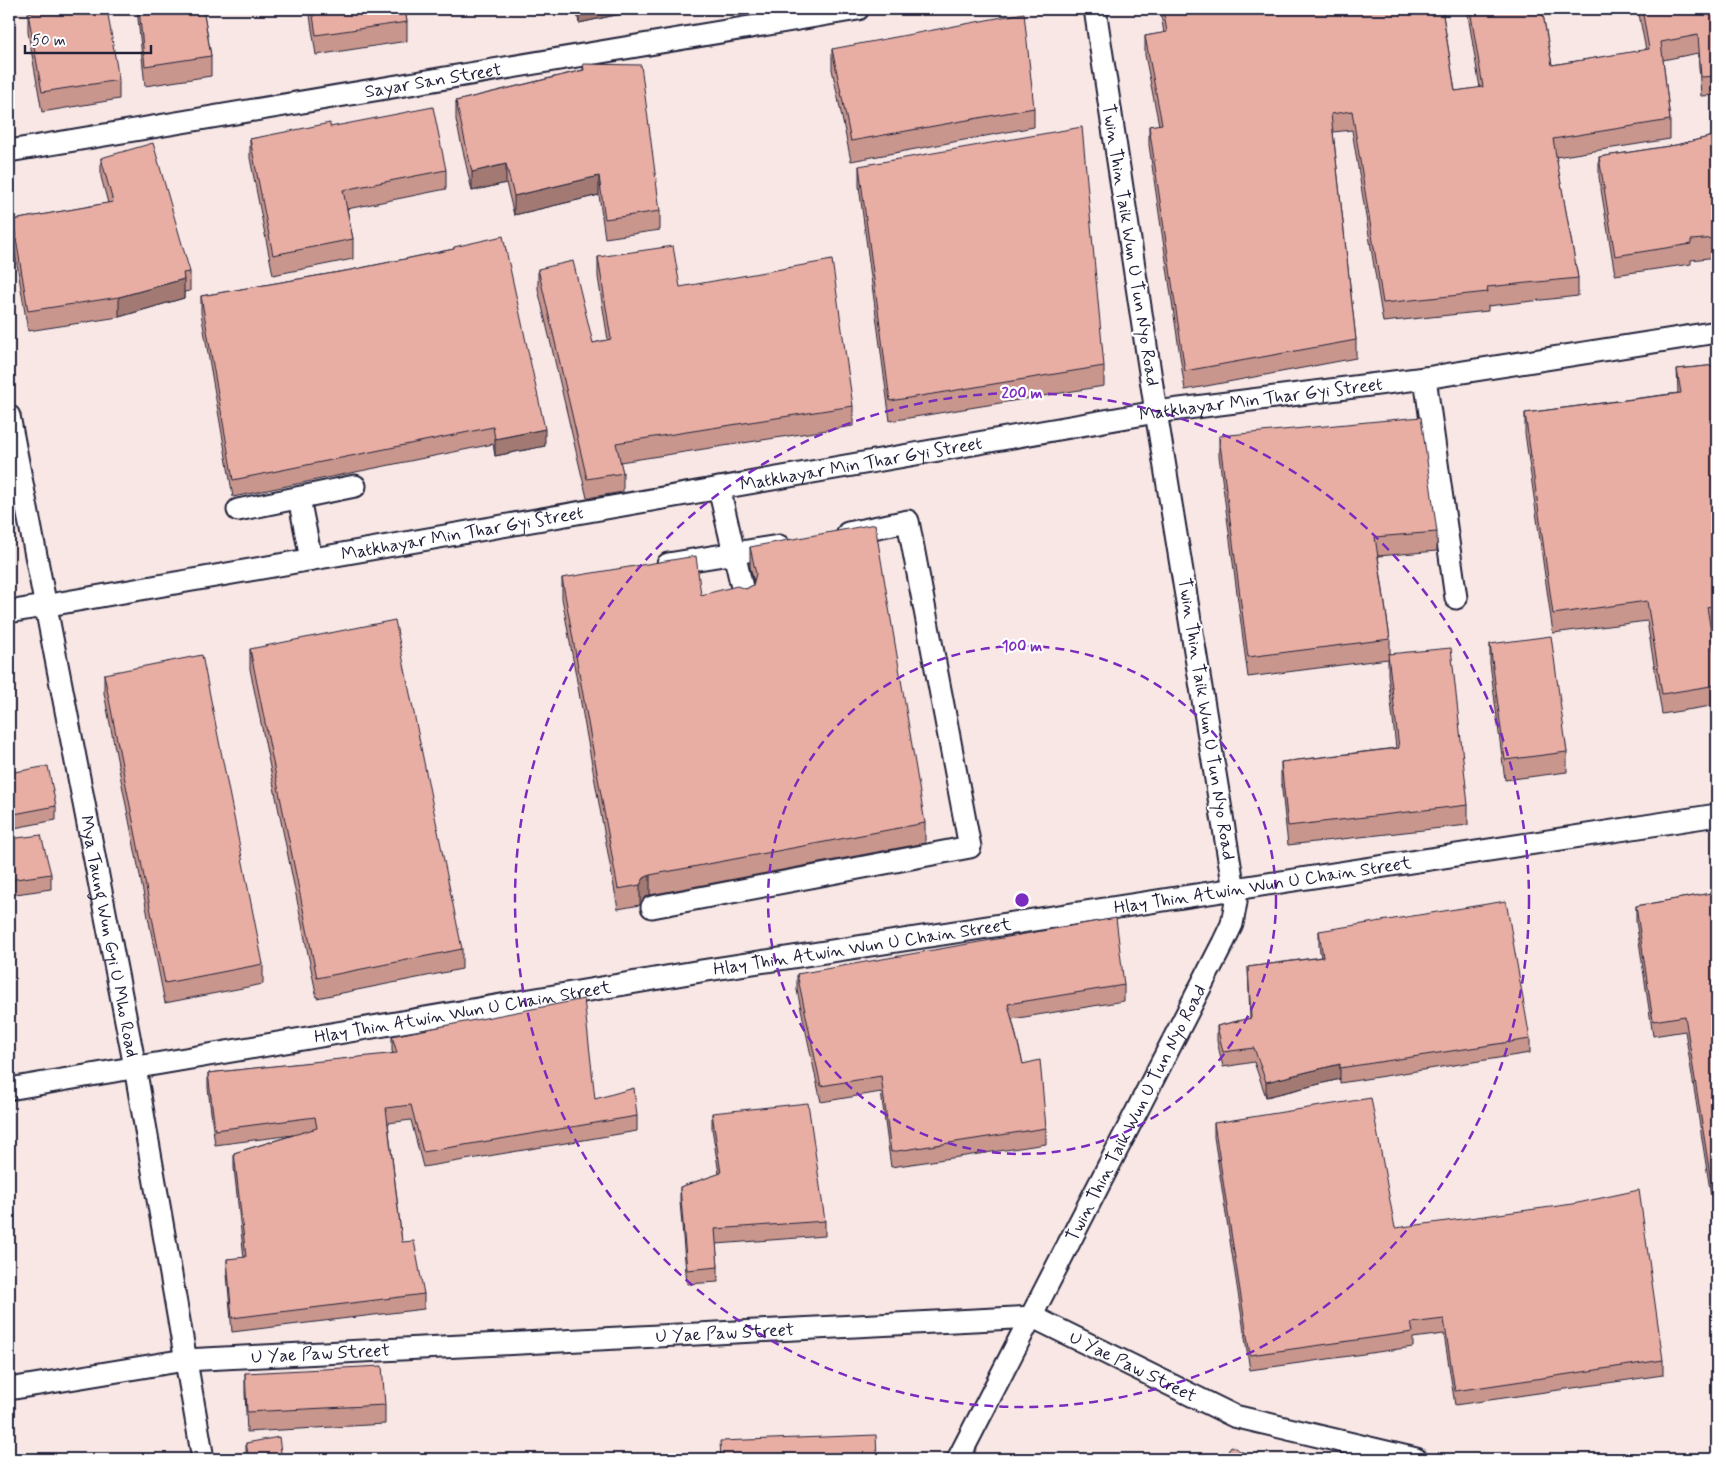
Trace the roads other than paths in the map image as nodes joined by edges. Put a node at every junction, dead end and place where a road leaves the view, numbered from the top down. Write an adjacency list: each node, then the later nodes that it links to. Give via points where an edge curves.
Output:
1 (858, 9): 3 (street, Sayar San Street)
2 (1095, 9): 6 (street, Twin Thin Taik Wun U Tun Nyo Road)
3 (9, 151)
4 (1717, 332): 5 (street, Matkhayar Min Thar Gyi Street)
5 (1425, 378): 6 (street, Matkhayar Min Thar Gyi Street); 18 (street)
6 (1156, 412): 9 (street, Matkhayar Min Thar Gyi Street); 22 (street, Twin Thin Taik Wun U Tun Nyo Road)
7 (9, 416): 19 (street, Mya Taung Wun Gyi U Mho Road)
8 (355, 486): 10 (street)
9 (719, 488): 14 (street); 15 (street, Matkhayar Min Thar Gyi Street)
10 (299, 498): 11 (street); 15 (street)
11 (238, 510)
12 (831, 536): 23 (street, via 908,521 970,847)
13 (802, 542): 14 (street)
14 (734, 555): 16 (street); 17 (street)
15 (310, 559): 19 (street, Matkhayar Min Thar Gyi Street)
16 (648, 567)
17 (744, 596)
18 (1456, 598)
19 (44, 606): 20 (street, Matkhayar Min Thar Gyi Street); 24 (street, Mya Taung Wun Gyi U Mho Road)
20 (9, 612)
21 (1717, 816): 22 (street, Hlay Thin Atwin Wun U Chain Street)
22 (1235, 888): 24 (street, Hlay Thin Atwin Wun U Chain Street, via 701,971); 26 (street, Twin Thin Taik Wun U Tun Nyo Road, via 1232,924)
23 (652, 907)
24 (135, 1067): 25 (street, Hlay Thin Atwin Wun U Chain Street); 27 (street, Mya Taung Wun Gyi U Mho Road)
25 (9, 1089)
26 (1033, 1316): 27 (street, U Yae Paw Street); 30 (street, Twin Thin Taik Wun U Tun Nyo Road); 31 (street, U Yae Paw Street, via 1234,1416)
27 (185, 1360): 28 (street, U Yae Paw Street); 29 (street, Mya Taung Wun Gyi U Mho Road)
28 (9, 1389)
29 (202, 1459)
30 (958, 1459)
31 (1416, 1459)

